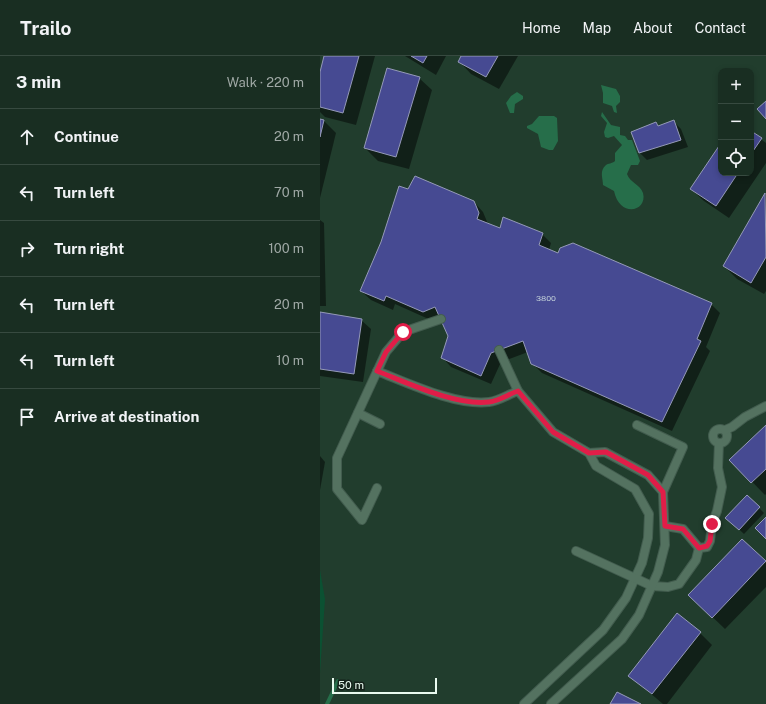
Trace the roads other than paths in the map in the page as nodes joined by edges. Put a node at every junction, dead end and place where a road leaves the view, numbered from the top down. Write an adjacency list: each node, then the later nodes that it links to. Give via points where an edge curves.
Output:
1 (441, 319): 3 (lane, via 403,332 386,352)
2 (499, 350): 4 (lane)
3 (377, 371): 4 (lane, via 428,390 471,402 491,402); 6 (lane)
4 (518, 391): 9 (lane, via 553,432)
5 (766, 406): 13 (lane, via 732,427 714,432 713,439 718,443 718,468 722,487 710,541 707,546)
6 (358, 413): 7 (lane); 10 (lane, via 337,458 337,489 362,520)
7 (380, 424)
8 (638, 425): 11 (lane, via 683,447)
9 (589, 453): 11 (lane, via 606,452 648,475); 15 (lane, via 596,466 635,489 649,514 646,544)
10 (377, 488)
11 (663, 492): 12 (lane)
12 (665, 526): 13 (lane, via 683,529); 16 (lane, via 666,545)
13 (699, 548): 16 (lane, via 696,560 679,584 668,587)
14 (576, 551): 15 (lane)
15 (635, 579): 16 (lane); 17 (lane, via 626,598 603,630)
16 (652, 586): 18 (lane, via 639,615 622,639)
17 (524, 704)
18 (551, 704)

